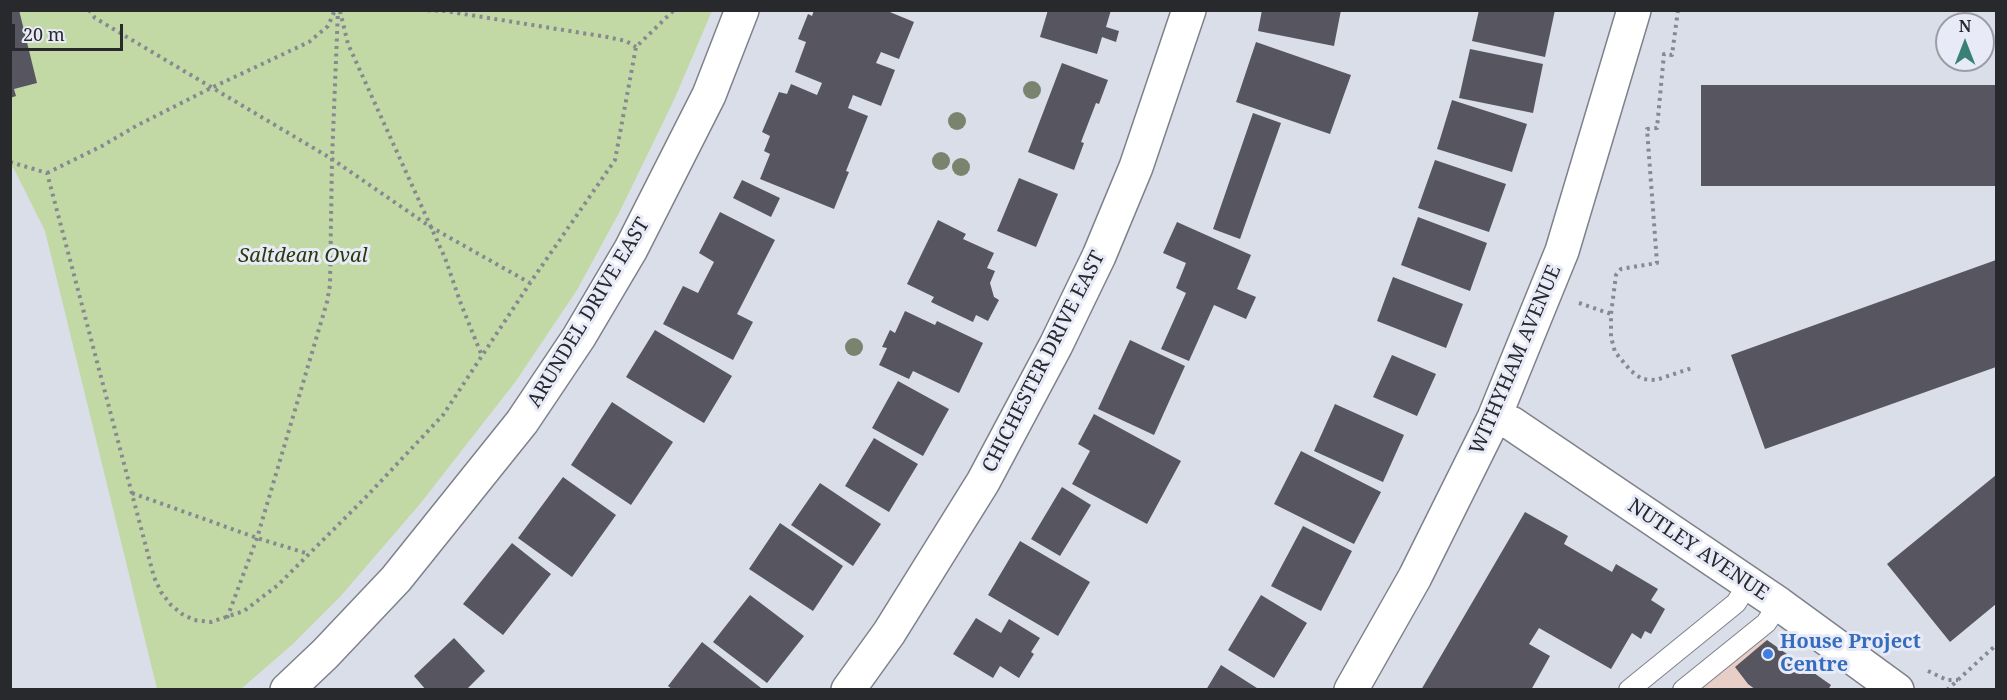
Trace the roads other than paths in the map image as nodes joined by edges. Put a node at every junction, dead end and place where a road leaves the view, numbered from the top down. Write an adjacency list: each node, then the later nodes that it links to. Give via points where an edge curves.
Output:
1 (742, 10): 7 (street, ARUNDEL DRIVE EAST, via 709,95 631,249 579,337 528,413 396,579)
2 (1189, 10): 8 (street, CHICHESTER DRIVE EAST, via 1136,166 1056,345 983,482 889,633)
3 (1634, 10): 4 (street, WITHYHAM AVENUE, via 1562,251)
4 (1494, 418): 5 (street, NUTLEY AVENUE, via 1511,423); 9 (street, WITHYHAM AVENUE, via 1415,577)
5 (1748, 584): 6 (street, NUTLEY AVENUE); 10 (lane, via 1736,603)
6 (1779, 604): 11 (lane, via 1766,623); 12 (street, NUTLEY AVENUE)
7 (286, 690)
8 (848, 690)
9 (1351, 690)
10 (1629, 690)
11 (1683, 690)
12 (1897, 690)

